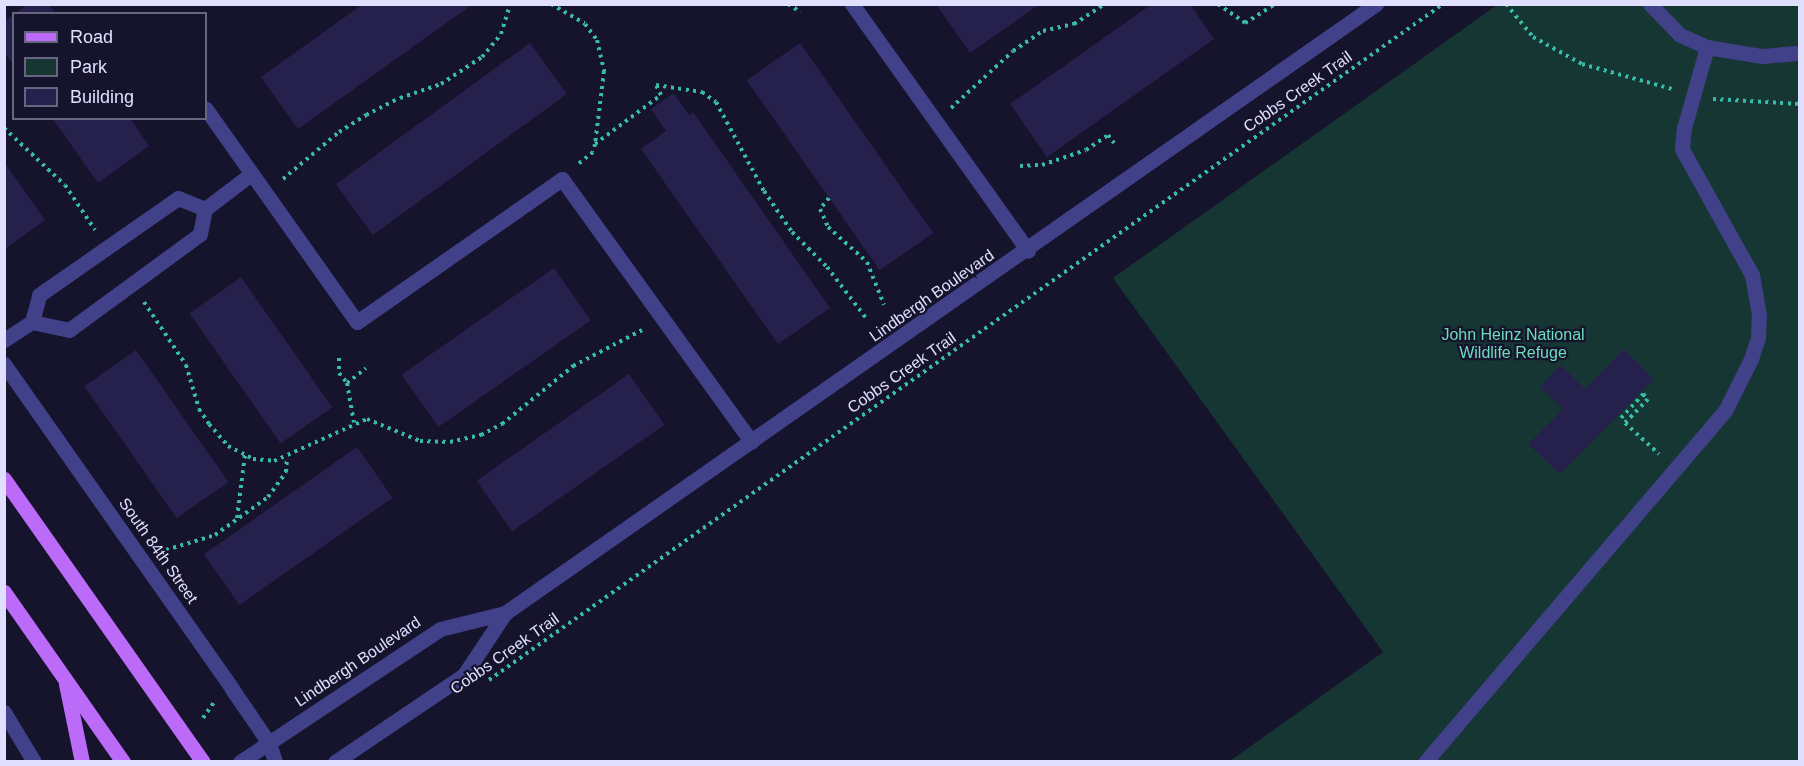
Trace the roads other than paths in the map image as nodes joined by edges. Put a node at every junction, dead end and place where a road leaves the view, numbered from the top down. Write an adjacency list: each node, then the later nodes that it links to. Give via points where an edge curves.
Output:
1 (852, 4): 9 (street)
2 (1376, 4): 9 (street, Lindbergh Boulevard)
3 (1650, 4): 4 (street, via 1680,35)
4 (1707, 47): 5 (street, via 1762,56); 27 (street, via 1684,128 1682,149 1752,275 1759,315 1751,359 1725,411)
5 (1800, 53)
6 (207, 110): 7 (street)
7 (251, 174): 8 (street); 13 (street, via 357,322 562,178)
8 (205, 210): 10 (street, via 200,234 69,330); 10 (street, via 178,198 39,295)
9 (1028, 251): 13 (street, Lindbergh Boulevard)
10 (33, 322): 11 (street)
11 (4, 340)
12 (4, 364): 19 (street, South 84th Street)
13 (752, 442): 16 (street, Lindbergh Boulevard)
14 (4, 479): 23 (main road)
15 (4, 592): 17 (main road)
16 (505, 613): 19 (street, Lindbergh Boulevard, via 440,629); 26 (street, Lindbergh Boulevard, via 464,675)
17 (65, 678): 21 (main road); 22 (main road)
18 (4, 712): 20 (street)
19 (269, 743): 24 (street, Lindbergh Boulevard); 25 (street, South 84th Street)
20 (34, 762)
21 (82, 762)
22 (123, 762)
23 (203, 762)
24 (240, 762)
25 (275, 762)
26 (335, 762)
27 (1425, 762)

